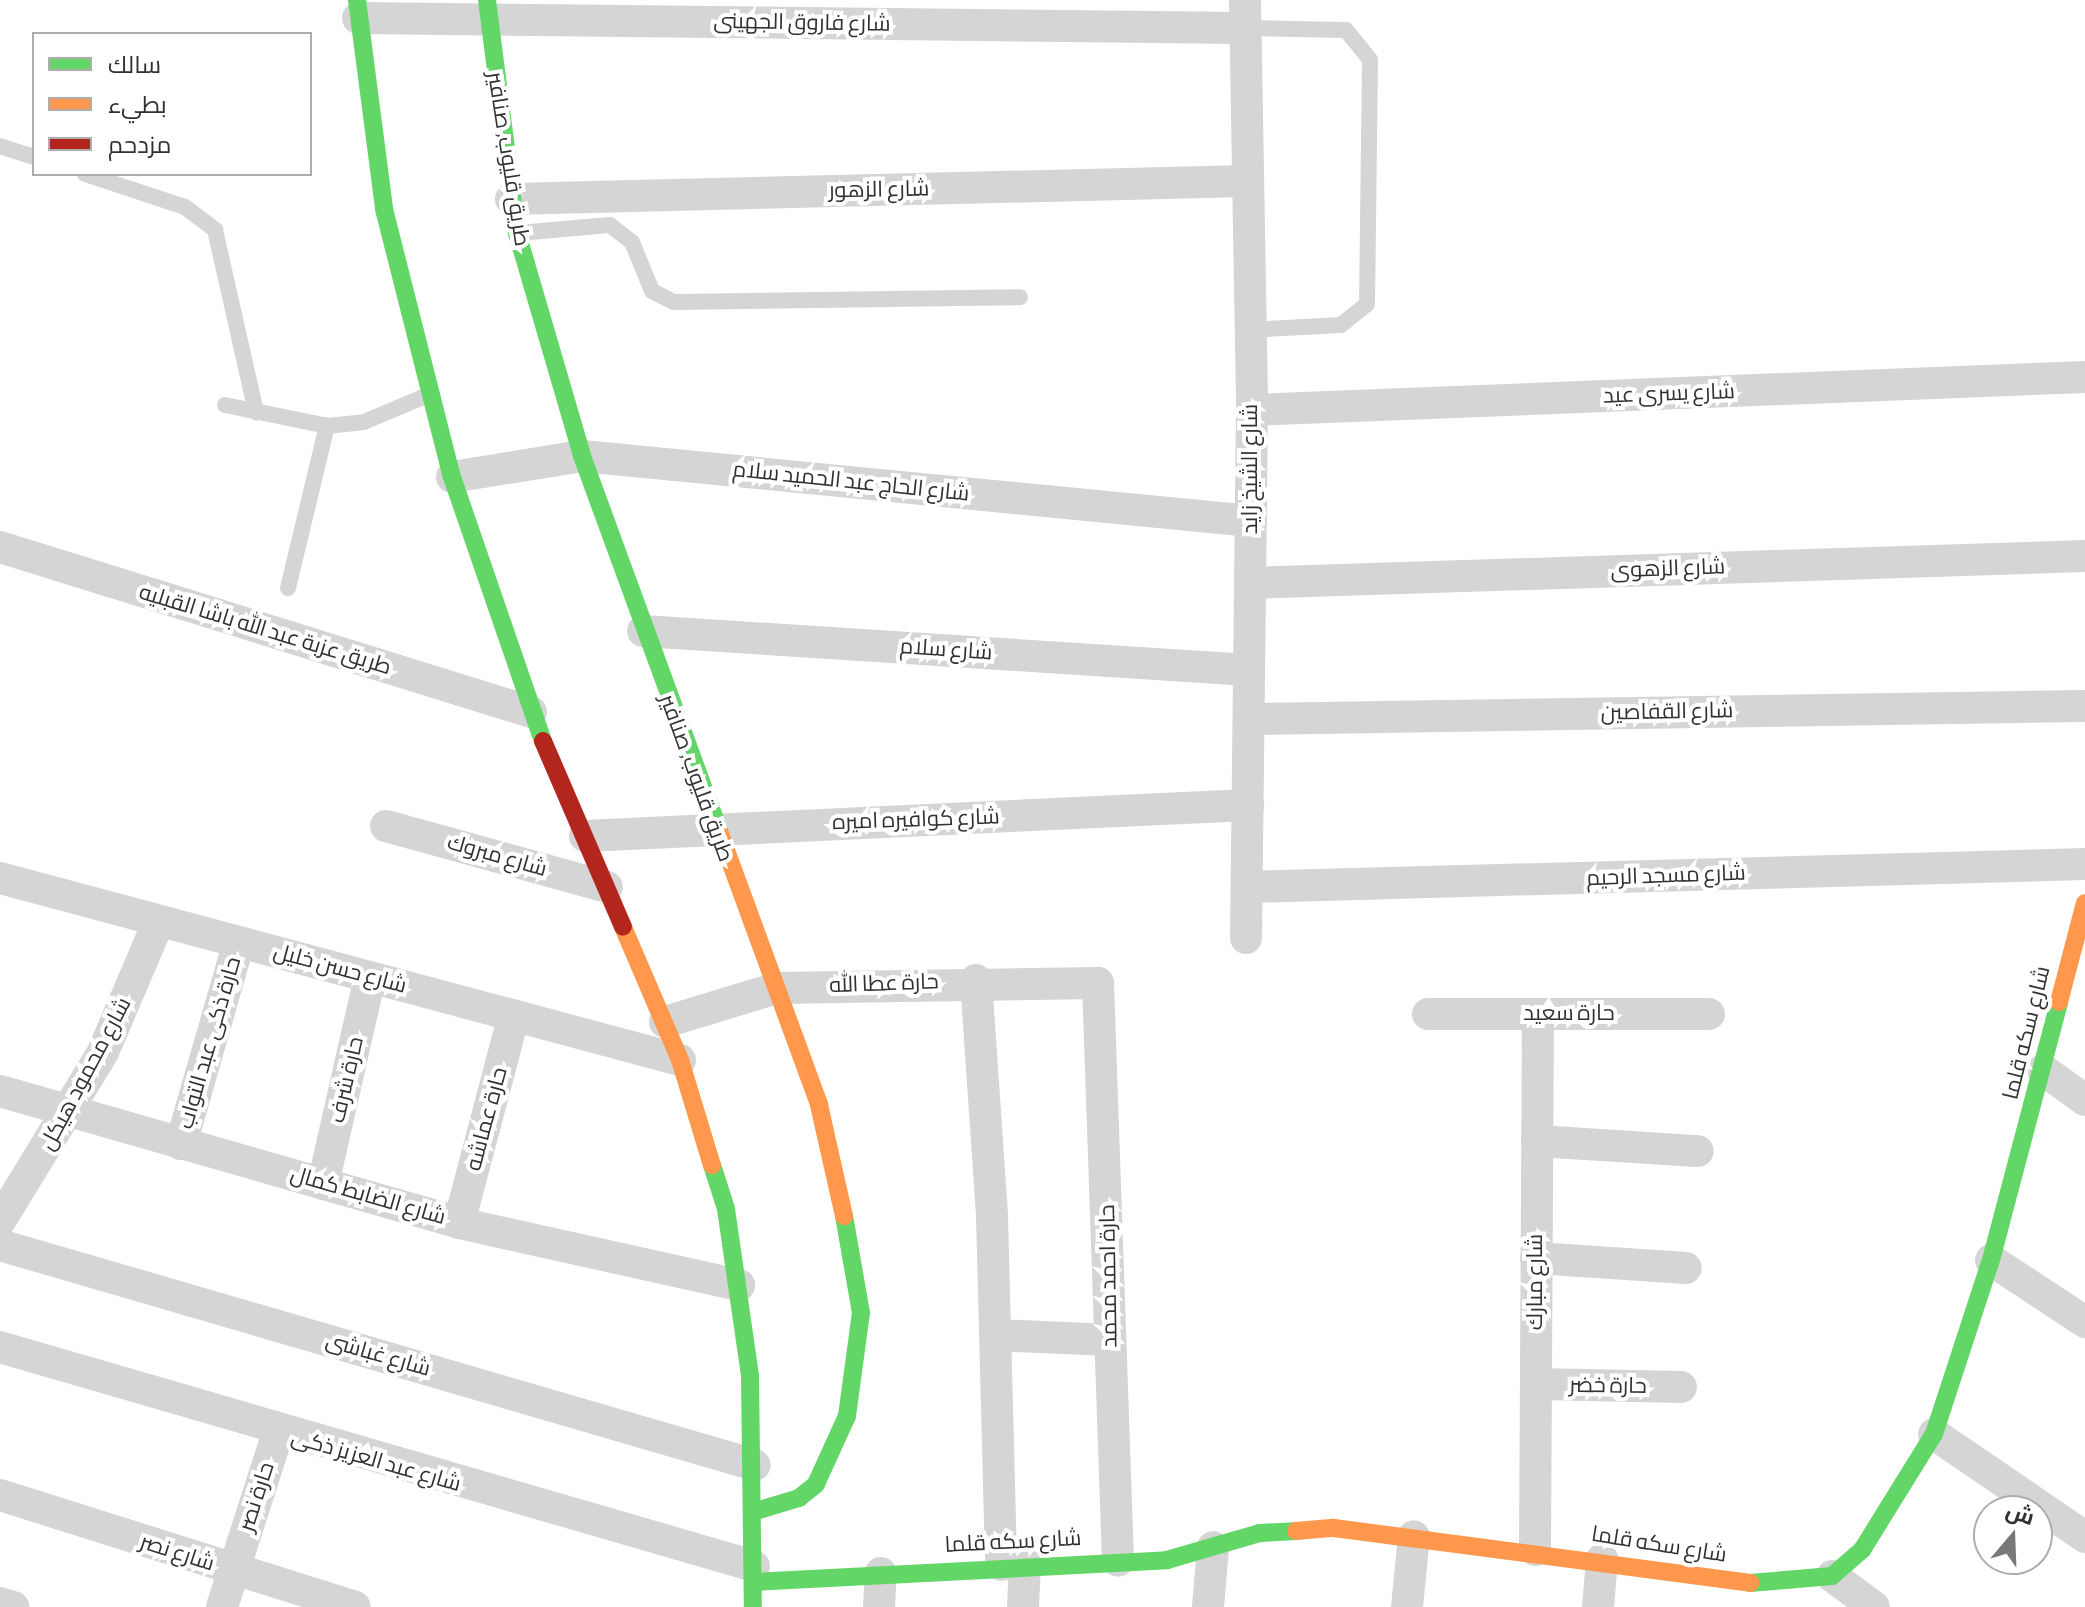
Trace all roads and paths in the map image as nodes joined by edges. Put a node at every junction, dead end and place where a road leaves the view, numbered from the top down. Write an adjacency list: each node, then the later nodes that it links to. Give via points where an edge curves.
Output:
1 (358, 9): 2 (street, شارع فاروق الجهينى); 14 (street, via 384,209)
2 (488, 10): 3 (street, شارع فاروق الجهينى); 9 (street, طريق قليوب, صنافير)
3 (896, 12): 4 (street, شارع فاروق الجهينى)
4 (1245, 14): 8 (street, شارع الشيخ زايد); 12 (lane, via 1346,30 1370,60 1367,304 1341,325)
5 (0, 146): 6 (lane)
6 (32, 156)
7 (91, 176): 17 (lane, via 185,207 215,230)
8 (1246, 181): 9 (street, شارع الزهور); 12 (street, شارع الشيخ زايد)
9 (511, 199): 10 (street, طريق قليوب, صنافير)
10 (517, 233): 11 (lane, via 610,225 632,242 652,291 674,302); 19 (street, طريق قليوب, صنافير)
11 (1020, 297)
12 (1250, 330): 16 (street, شارع الشيخ زايد)
13 (2085, 377): 16 (street, شارع يسرى عيد)
14 (428, 395): 18 (lane, via 364,422); 20 (street)
15 (225, 405): 17 (lane)
16 (1252, 410): 21 (street, شارع الشيخ زايد)
17 (256, 412): 18 (lane)
18 (327, 426): 25 (lane)
19 (582, 456): 20 (street, شارع الحاج عبد الحميد سلام); 21 (street, شارع الحاج عبد الحميد سلام); 26 (street, طريق قليوب, صنافير)
20 (452, 477): 29 (street)
21 (1251, 521): 24 (street, شارع الشيخ زايد)
22 (0, 547): 29 (street, طريق عزبة عبد الله باشا القبليه)
23 (2085, 556): 24 (street, شارع الزهوى)
24 (1250, 583): 27 (street, شارع الشيخ زايد)
25 (288, 588)
26 (643, 631): 27 (street, شارع سلام); 33 (street, طريق قليوب, صنافير)
27 (1249, 670): 30 (street, شارع الشيخ زايد)
28 (2085, 706): 30 (street, شارع القفاصين)
29 (531, 712): 34 (street)
30 (1249, 719): 31 (street, شارع الشيخ زايد)
31 (1248, 805): 33 (street, شارع كوافيره اميره); 38 (street, شارع الشيخ زايد)
32 (386, 826): 37 (street, شارع مبروك)
33 (712, 828): 34 (street, شارع كوافيره اميره); 45 (street, طريق قليوب, صنافير)
34 (585, 836): 37 (street)
35 (2085, 864): 38 (street, شارع مسجد الرحيم)
36 (0, 878): 40 (street, شارع حسن خليل)
37 (607, 887): 51 (street)
38 (1247, 887): 41 (street, شارع الشيخ زايد)
39 (2085, 903): 53 (street, شارع سكه قلما)
40 (159, 921): 42 (street, شارع حسن خليل); 56 (street, شارع محمود هيكل)
41 (1246, 938)
42 (239, 942): 43 (street, شارع حسن خليل); 58 (street, حارة ذكى عبد التواب)
43 (370, 977): 50 (street, شارع حسن خليل); 60 (street, حارة شرف)
44 (976, 980): 45 (street, حارة عطا الله); 46 (street, حارة عطا الله, via 1090,978); 69 (street)
45 (777, 988): 51 (street, حارة عطا الله); 78 (street, طريق قليوب, صنافير, via 840,1186 861,1313 847,1416 829,1465 799,1498)
46 (1102, 991): 70 (street, حارة احمد محمد)
47 (1428, 1014): 48 (street, حارة سعيد)
48 (1538, 1014): 49 (street, حارة سعيد); 57 (street, شارع مبارك)
49 (1709, 1014)
50 (514, 1015): 52 (street, شارع حسن خليل); 62 (street, حارة عماشه)
51 (665, 1022): 52 (street)
52 (680, 1060): 67 (street, via 726,1209)
53 (2043, 1070): 55 (street); 65 (street, شارع سكه قلما)
54 (0, 1091): 56 (street, شارع الضابط كمال)
55 (2085, 1100)
56 (70, 1112): 58 (street, شارع الضابط كمال); 61 (street, شارع محمود هيكل)
57 (1537, 1141): 59 (street); 64 (street, شارع مبارك)
58 (181, 1144): 60 (street, شارع الضابط كمال)
59 (1698, 1151)
60 (323, 1184): 62 (street, شارع الضابط كمال)
61 (0, 1221)
62 (459, 1223): 67 (street, شارع الضابط كمال)
63 (0, 1245): 76 (street, شارع غباشى)
64 (1536, 1258): 66 (street); 72 (street, شارع مبارك)
65 (1991, 1260): 68 (street); 75 (street, شارع سكه قلما)
66 (1686, 1268)
67 (739, 1285): 76 (street)
68 (2085, 1322)
69 (996, 1335): 70 (street); 85 (street)
70 (1110, 1340): 84 (street, حارة احمد محمد)
71 (0, 1347): 74 (street, شارع عبد العزيز ذكى)
72 (1536, 1384): 73 (street, حارة خضر); 82 (street, شارع مبارك)
73 (1681, 1387)
74 (278, 1433): 86 (street, حارة نصر); 88 (street, شارع عبد العزيز ذكى)
75 (1934, 1434): 80 (street); 89 (street, شارع سكه قلما, via 1862,1550)
76 (755, 1465): 78 (street)
77 (0, 1495): 86 (street, شارع نصر)
78 (756, 1511): 88 (street)
79 (1414, 1536): 81 (street, شارع سكه قلما, via 1334,1528 1260,1533); 82 (street, شارع سكه قلما); 98 (street)
80 (2085, 1537)
81 (1213, 1547): 84 (street, شارع سكه قلما, via 1167,1560); 97 (street)
82 (1535, 1550): 83 (street, شارع سكه قلما)
83 (1602, 1559): 89 (street, شارع سكه قلما, via 1775,1586); 99 (street)
84 (1118, 1561): 85 (street, شارع سكه قلما)
85 (1013, 1564): 87 (street, شارع سكه قلما); 96 (street)
86 (233, 1572): 92 (street, حارة نصر); 93 (street, شارع نصر)
87 (881, 1573): 88 (street, شارع سكه قلما); 95 (street)
88 (754, 1574): 94 (street)
89 (1832, 1576): 100 (street)
90 (0, 1603): 91 (street)
91 (13, 1607)
92 (222, 1607)
93 (355, 1607)
94 (753, 1607)
95 (879, 1607)
96 (1023, 1607)
97 (1208, 1607)
98 (1407, 1607)
99 (1598, 1607)
100 (1874, 1607)

